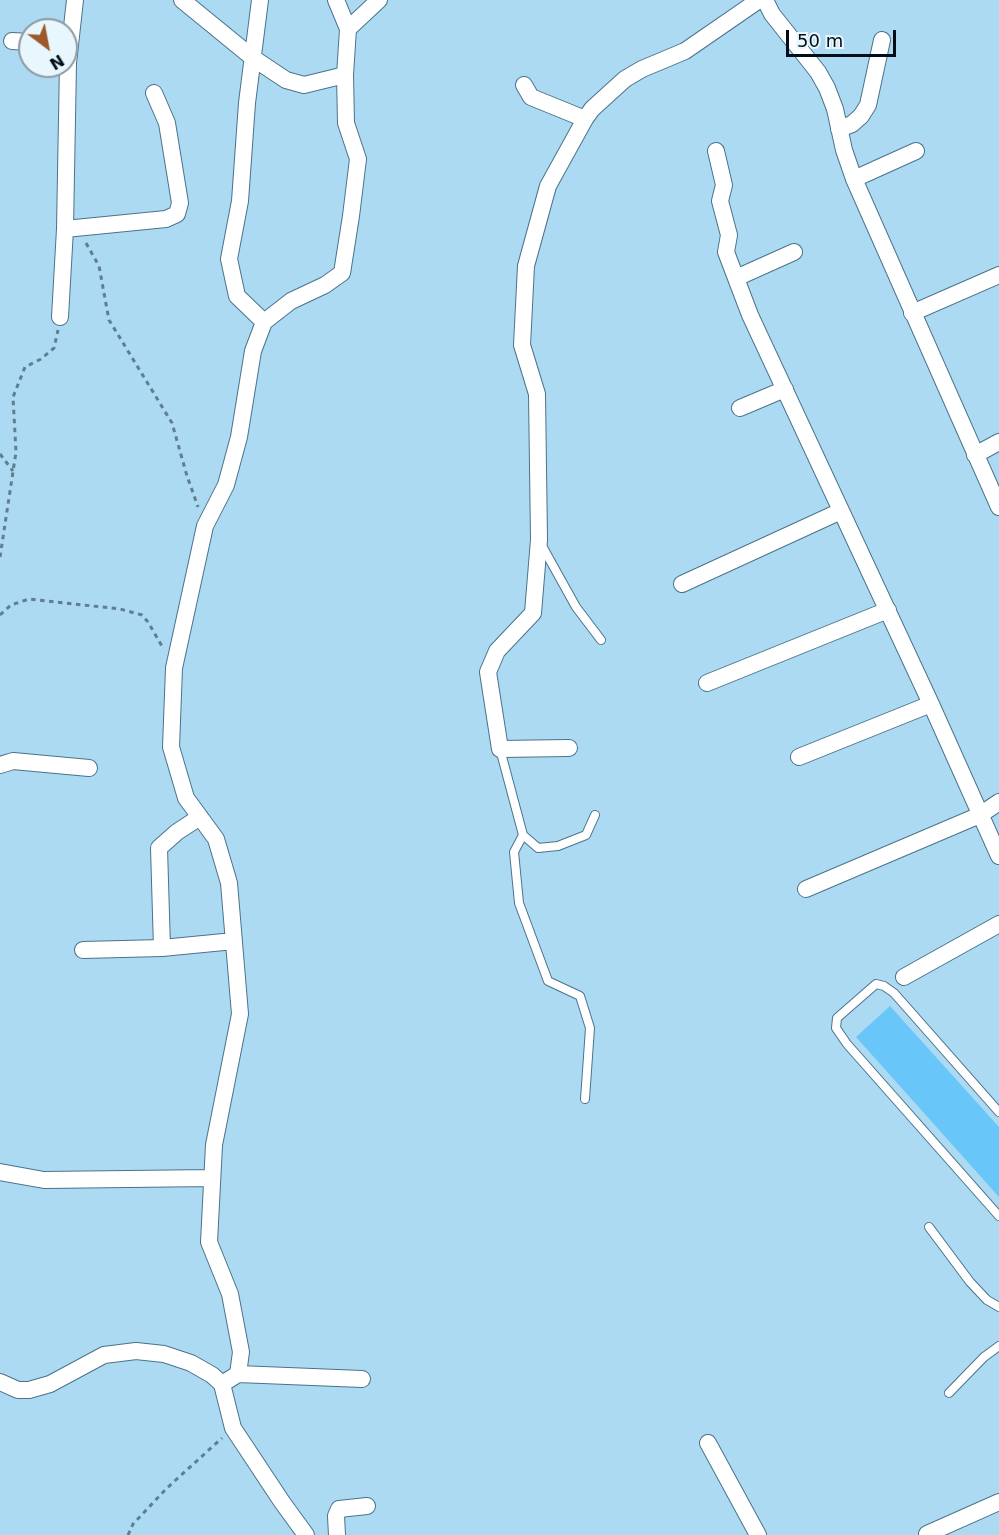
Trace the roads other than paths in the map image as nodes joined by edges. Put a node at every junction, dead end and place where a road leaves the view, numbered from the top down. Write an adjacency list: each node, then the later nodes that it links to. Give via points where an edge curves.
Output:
1 (75, 0): 8 (street)
2 (182, 0): 13 (street)
3 (260, 0): 13 (street)
4 (336, 0): 9 (street)
5 (379, 0): 9 (street)
6 (759, 0): 18 (street, via 685,51 625,79)
7 (765, 0): 19 (street, via 818,72 835,109)
8 (72, 18)
9 (348, 29): 14 (street)
10 (882, 40): 19 (street, via 868,105 852,124)
11 (12, 41): 12 (street)
12 (18, 41)
13 (253, 58): 14 (street, via 286,80 304,85); 29 (street, via 240,201 229,259 237,296)
14 (345, 75): 29 (street, via 346,123 358,159 342,273 291,301)
15 (68, 78): 23 (street)
16 (524, 85): 18 (street, via 531,97)
17 (154, 93): 23 (street, via 167,123 180,203 177,214 166,219)
18 (585, 119): 36 (street, via 548,186 526,266 522,345 537,394)
19 (839, 129): 22 (street)
20 (716, 151): 26 (street, via 724,185 720,201 729,235 726,252)
21 (916, 151): 22 (street)
22 (854, 179): 27 (street)
23 (65, 229): 28 (street)
24 (794, 252): 26 (street)
25 (999, 275): 27 (street)
26 (736, 278): 30 (street)
27 (912, 313): 33 (street)
28 (60, 317)
29 (264, 322): 50 (street, via 253,351 239,437 226,485 205,526 174,668 171,747 186,798)
30 (784, 389): 31 (street); 35 (street)
31 (740, 408)
32 (999, 442): 33 (street)
33 (975, 455): 34 (street)
34 (999, 507)
35 (841, 511): 37 (street); 38 (street)
36 (539, 540): 39 (lane, via 576,607); 43 (street, via 533,613 497,651 488,672)
37 (682, 584)
38 (888, 610): 40 (street); 41 (street)
39 (601, 640)
40 (707, 682)
41 (931, 704): 44 (street); 49 (street)
42 (569, 748): 43 (street)
43 (500, 749): 51 (lane)
44 (799, 757)
45 (0, 765): 46 (street, via 13,761)
46 (89, 768)
47 (999, 802): 49 (street)
48 (595, 815): 51 (lane, via 586,835 558,846 538,848)
49 (980, 815): 52 (street); 53 (street)
50 (200, 817): 55 (street, via 216,839 229,882); 56 (street, via 159,848)
51 (523, 835): 59 (lane, via 514,852 519,903 548,981 580,996 590,1028)
52 (999, 856)
53 (806, 889)
54 (999, 924): 58 (street)
55 (234, 941): 56 (street); 62 (street, via 240,1014 214,1145)
56 (162, 948): 57 (street)
57 (83, 950)
58 (904, 977)
59 (585, 1099)
60 (999, 1112): 63 (lane, via 884,986 876,984 837,1018 836,1028 847,1044)
61 (0, 1172): 62 (street, via 44,1180)
62 (212, 1178): 67 (street, via 209,1242 230,1294 241,1352)
63 (999, 1216)
64 (929, 1227): 65 (lane, via 970,1282)
65 (999, 1307)
66 (999, 1346): 71 (lane)
67 (238, 1374): 68 (street); 70 (street)
68 (362, 1379)
69 (0, 1382): 70 (street, via 29,1390 50,1384 104,1355 136,1351 164,1354 191,1363)
70 (222, 1384): 76 (street, via 233,1428)
71 (949, 1393)
72 (708, 1443): 78 (street)
73 (999, 1502): 75 (street)
74 (367, 1506): 77 (street, via 339,1509)
75 (927, 1534)
76 (306, 1535)
77 (337, 1535)
78 (758, 1535)

